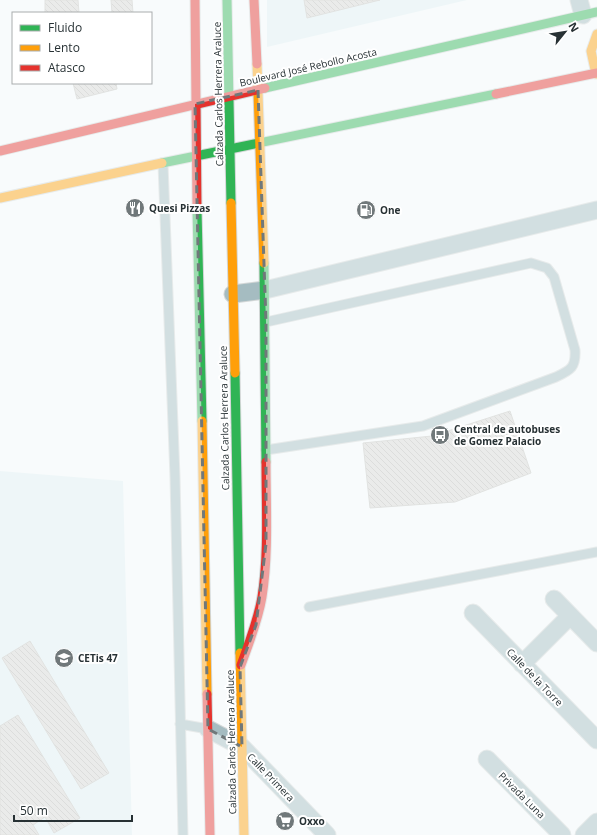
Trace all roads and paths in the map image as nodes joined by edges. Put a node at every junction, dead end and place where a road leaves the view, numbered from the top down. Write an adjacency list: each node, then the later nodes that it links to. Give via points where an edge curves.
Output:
1 (189, 0): 6 (main road)
2 (195, 0): 6 (main road)
3 (227, 0): 10 (main road, Calzada Carlos Herrera Araluce)
4 (254, 0): 9 (main road)
5 (586, 9): 9 (main road, Boulevard José Rebollo Acosta)
6 (195, 20): 11 (main road)
7 (597, 34): 8 (main road, via 591,51)
8 (596, 76): 12 (main road)
9 (258, 90): 10 (main road, Boulevard José Rebollo Acosta); 12 (main road)
10 (228, 96): 11 (main road, Boulevard José Rebollo Acosta); 13 (main road, Calzada Carlos Herrera Araluce)
11 (195, 104): 14 (main road, Boulevard José Rebollo Acosta); 15 (main road)
12 (261, 142): 13 (main road); 19 (main road)
13 (230, 148): 15 (main road); 20 (main road, Calzada Carlos Herrera Araluce)
14 (0, 151)
15 (197, 155): 16 (main road); 32 (main road)
16 (163, 162): 17 (main road); 31 (lane, via 175,477)
17 (0, 198)
18 (597, 210): 19 (street)
19 (265, 290): 20 (street); 21 (main road)
20 (233, 294): 30 (main road, Calzada Carlos Herrera Araluce)
21 (266, 322): 22 (main road); 22 (lane, via 531,263 547,268 554,277 576,361 571,368 556,377 424,426)
22 (266, 450): 30 (main road, via 266,544 262,597 256,625)
23 (597, 552): 25 (lane)
24 (554, 599): 27 (street)
25 (309, 607)
26 (473, 613): 29 (street, Calle de la Torre)
27 (570, 616): 28 (street); 29 (street)
28 (597, 643)
29 (522, 664): 33 (street, Calle de la Torre)
30 (240, 667): 34 (main road, Calzada Carlos Herrera Araluce)
31 (180, 724): 32 (lane); 38 (lane)
32 (208, 729): 34 (street, Calle Primera); 39 (main road)
33 (597, 740)
34 (242, 747): 40 (main road, Calzada Carlos Herrera Araluce); 41 (street, Calle Primera)
35 (487, 759): 37 (street, Privada Luna)
36 (597, 822): 42 (street)
37 (557, 833)
38 (183, 835)
39 (210, 835)
40 (244, 835)
41 (326, 835)
42 (584, 835)

